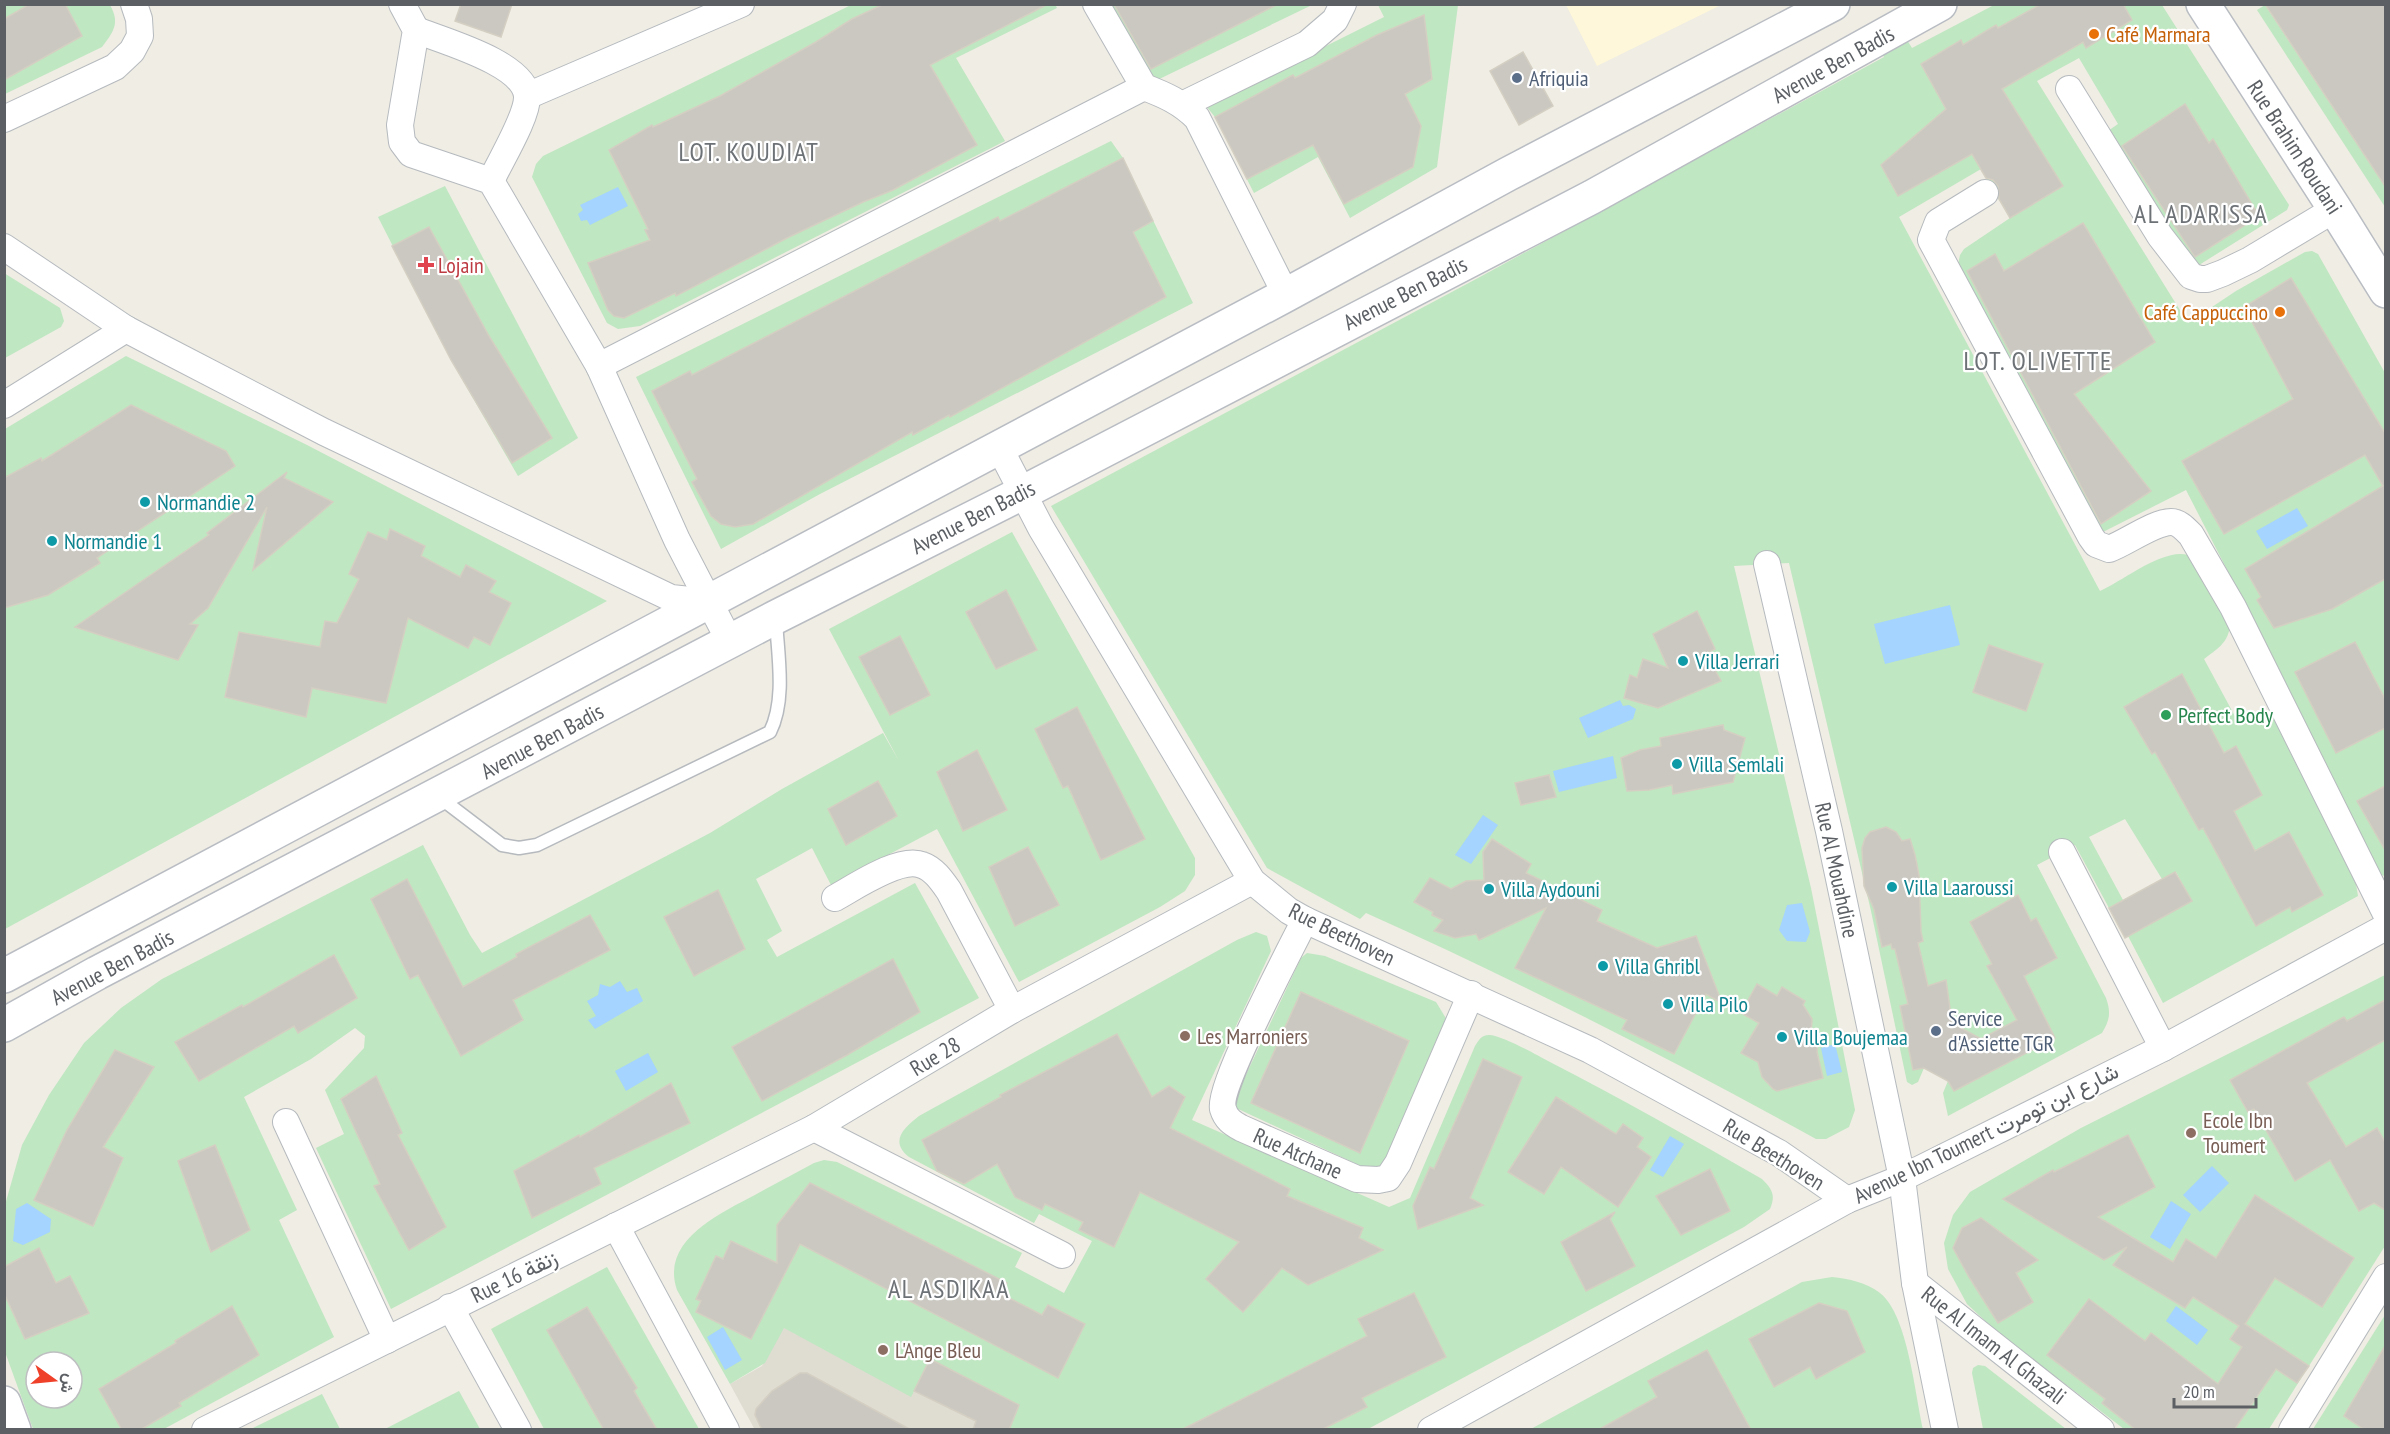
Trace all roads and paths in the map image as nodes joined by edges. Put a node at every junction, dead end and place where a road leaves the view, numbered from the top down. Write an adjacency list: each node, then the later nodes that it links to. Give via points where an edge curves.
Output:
1 (134, 4): 14 (street, via 140,19 140,36 115,68)
2 (402, 4): 9 (street)
3 (741, 4): 12 (street)
4 (1096, 4): 10 (street)
5 (1343, 4): 13 (street, via 1335,20 1307,44)
6 (1833, 4): 20 (main road, Avenue Ben Badis, via 1499,178)
7 (1940, 4): 25 (main road, Avenue Ben Badis, via 1592,197)
8 (2203, 4): 17 (main road, Rue Brahim Roudani)
9 (416, 30): 12 (street, via 501,64 521,81); 15 (street, via 400,125 402,142 411,154)
10 (1144, 87): 13 (street); 22 (street)
11 (2069, 89): 17 (street, via 2160,236 2191,276 2207,279 2223,273)
12 (527, 96): 15 (street, via 521,122)
13 (1184, 104): 20 (street, via 1197,118)
14 (4, 119)
15 (491, 181): 22 (street)
16 (1985, 194): 34 (street, via 1938,222 1931,240 2091,537 2096,544 2109,549 2172,522 2191,535 2233,607)
17 (2335, 209): 19 (main road, Rue Brahim Roudani)
18 (4, 247): 21 (street)
19 (2385, 291)
20 (1286, 295): 24 (main road, Avenue Ben Badis)
21 (126, 329): 23 (street); 27 (street, via 324,432 671,598)
22 (599, 366): 27 (street)
23 (4, 405)
24 (999, 447): 25 (street, Rue Beethoven); 27 (main road, Avenue Ben Badis)
25 (1022, 493): 28 (main road, Avenue Ben Badis); 32 (street, Rue Beethoven)
26 (1767, 564): 44 (street, Rue Al Mouahdine, via 1829,831)
27 (709, 602): 29 (street); 37 (main road, Avenue Ben Badis)
28 (776, 617): 29 (main road, Avenue Ben Badis); 30 (lane, via 779,702 771,732 537,844 519,848 502,845)
29 (730, 642): 30 (main road, Avenue Ben Badis)
30 (438, 795): 40 (main road, Avenue Ben Badis)
31 (2061, 852): 41 (street)
32 (1252, 881): 35 (street, Rue Beethoven); 39 (street, Rue 28)
33 (835, 898): 39 (street, via 888,870 904,864 921,864 939,877 949,891)
34 (2385, 914)
35 (1305, 920): 38 (street, Rue Beethoven); 38 (street, Rue Atchane, via 1224,1091 1222,1107 1229,1122 1241,1128 1357,1179 1388,1178)
36 (2385, 927): 41 (street, Avenue Ibn Toumert شارع ابن تومرت)
37 (4, 976)
38 (1471, 994): 45 (street, Rue Beethoven, via 1577,1044 1710,1115 1779,1153)
39 (1012, 1010): 43 (street, Rue 28)
40 (4, 1025)
41 (2163, 1048): 44 (street, Avenue Ibn Toumert شارع ابن تومرت)
42 (286, 1122): 51 (street)
43 (813, 1128): 46 (street, Rue 28); 47 (street)
44 (1902, 1178): 45 (street, Avenue Ibn Toumert شارع ابن تومرت); 49 (street, Rue Al Mouahdine)
45 (1847, 1200): 57 (street, Avenue Ibn Toumert شارع ابن تومرت)
46 (616, 1226): 50 (street, Rue 16 زنقة); 56 (street)
47 (1062, 1255)
48 (2385, 1277): 60 (street)
49 (1915, 1283): 58 (street, Rue Al Mouahdine); 59 (street, Rue Al Imam Al Ghazali)
50 (450, 1307): 51 (street, Rue 16 زنقة); 55 (street)
51 (387, 1340): 54 (street, Rue 16 زنقة)
52 (4, 1403): 53 (main road)
53 (14, 1430)
54 (205, 1430)
55 (518, 1430)
56 (726, 1430)
57 (1431, 1430)
58 (1945, 1430)
59 (2101, 1430)
60 (2292, 1430)

